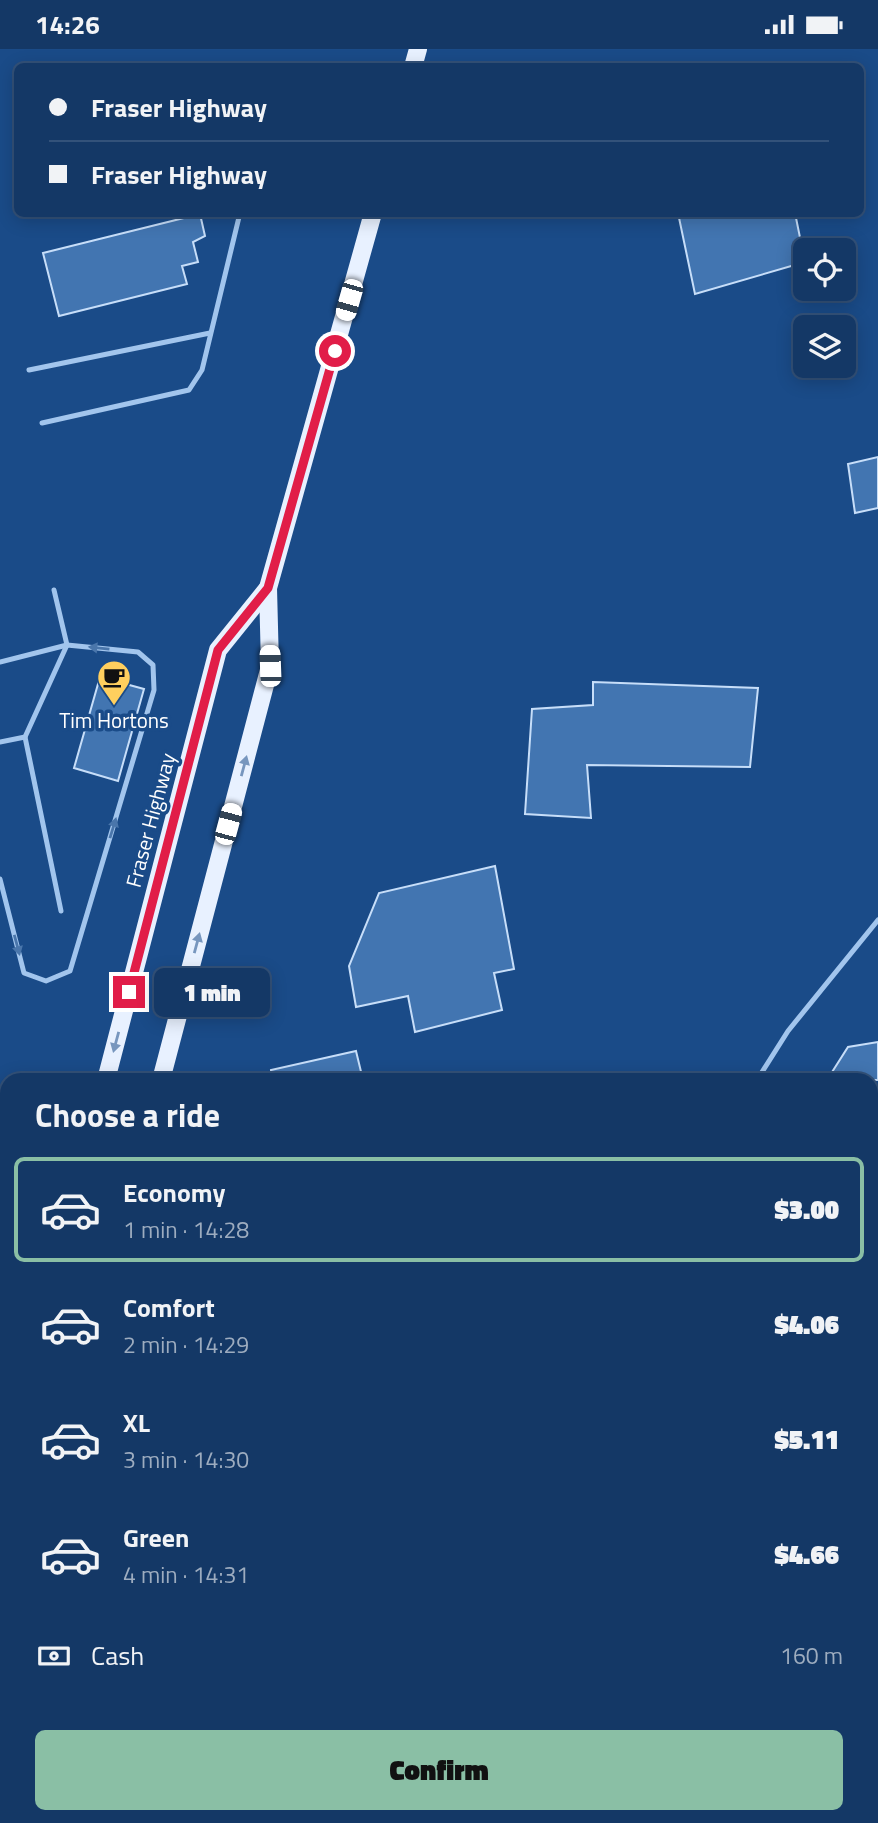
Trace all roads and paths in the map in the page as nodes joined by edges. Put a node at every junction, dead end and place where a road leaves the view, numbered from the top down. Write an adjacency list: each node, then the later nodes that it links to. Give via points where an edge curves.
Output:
1 (239, 217): 3 (lane)
2 (372, 217): 6 (main road, Fraser Highway)
3 (210, 333): 4 (lane); 5 (lane, via 202,370 189,390)
4 (29, 370)
5 (42, 423)
6 (268, 588): 15 (main road, Fraser Highway, one-way to 15, via 218,650); 16 (main road, Fraser Highway, one-way to 6, via 270,666)
7 (54, 590): 8 (lane)
8 (67, 645): 9 (lane); 10 (lane); 12 (lane, one-way to 8, via 24,973 46,981 70,971 153,691 152,665 138,652)
9 (0, 662)
10 (25, 737): 11 (lane); 13 (lane)
11 (0, 742)
12 (0, 879)
13 (61, 911)
14 (878, 920): 17 (lane, via 788,1031)
15 (108, 1073)
16 (163, 1073)
17 (761, 1073)

